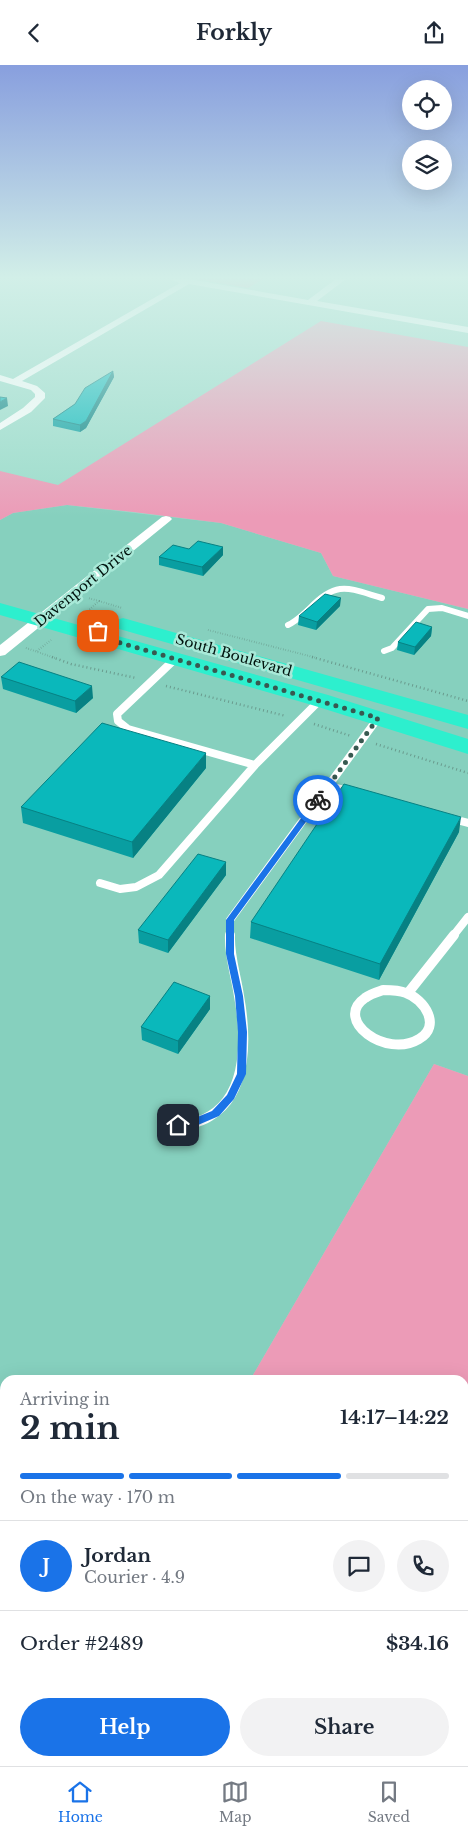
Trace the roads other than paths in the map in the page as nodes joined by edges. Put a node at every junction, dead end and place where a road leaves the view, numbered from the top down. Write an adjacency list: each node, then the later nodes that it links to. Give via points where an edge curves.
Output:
1 (55, 358): 3 (street)
2 (0, 378): 3 (street)
3 (14, 382): 4 (street, via 34,388 40,393 40,398)
4 (0, 427)
5 (166, 519): 9 (street, Davenport Drive)
6 (3, 597): 12 (highway, South Boulevard)
7 (382, 598): 13 (lane, via 344,587 332,588)
8 (34, 599): 9 (highway, South Boulevard)
9 (59, 606): 11 (highway, South Boulevard); 12 (street, Davenport Drive)
10 (468, 616): 15 (lane, via 442,608 428,609 392,648)
11 (98, 618): 12 (highway, South Boulevard); 14 (highway, South Boulevard)
12 (41, 620): 16 (street, Davenport Drive)
13 (288, 625)
14 (173, 648): 17 (highway, South Boulevard); 19 (highway, South Boulevard); 21 (lane, via 151,682 117,714 118,721 128,729)
15 (384, 651)
16 (0, 652)
17 (320, 700): 18 (highway, South Boulevard); 21 (lane)
18 (378, 718): 20 (highway, South Boulevard); 22 (lane)
19 (468, 722)
20 (468, 747)
21 (254, 765): 26 (lane, via 159,875 136,887 120,889)
22 (328, 786): 23 (lane); 29 (lane, via 230,920 230,954 239,996 242,1032 241,1074 230,1097 215,1113 199,1121)
23 (356, 793)
24 (440, 816): 25 (lane)
25 (468, 823)
26 (100, 883)
27 (468, 917): 28 (lane)
28 (408, 993): 28 (lane, via 383,990 371,993 356,1007 357,1025 374,1041 387,1045 420,1039 427,1031 430,1014 422,1002)
29 (164, 1126)

